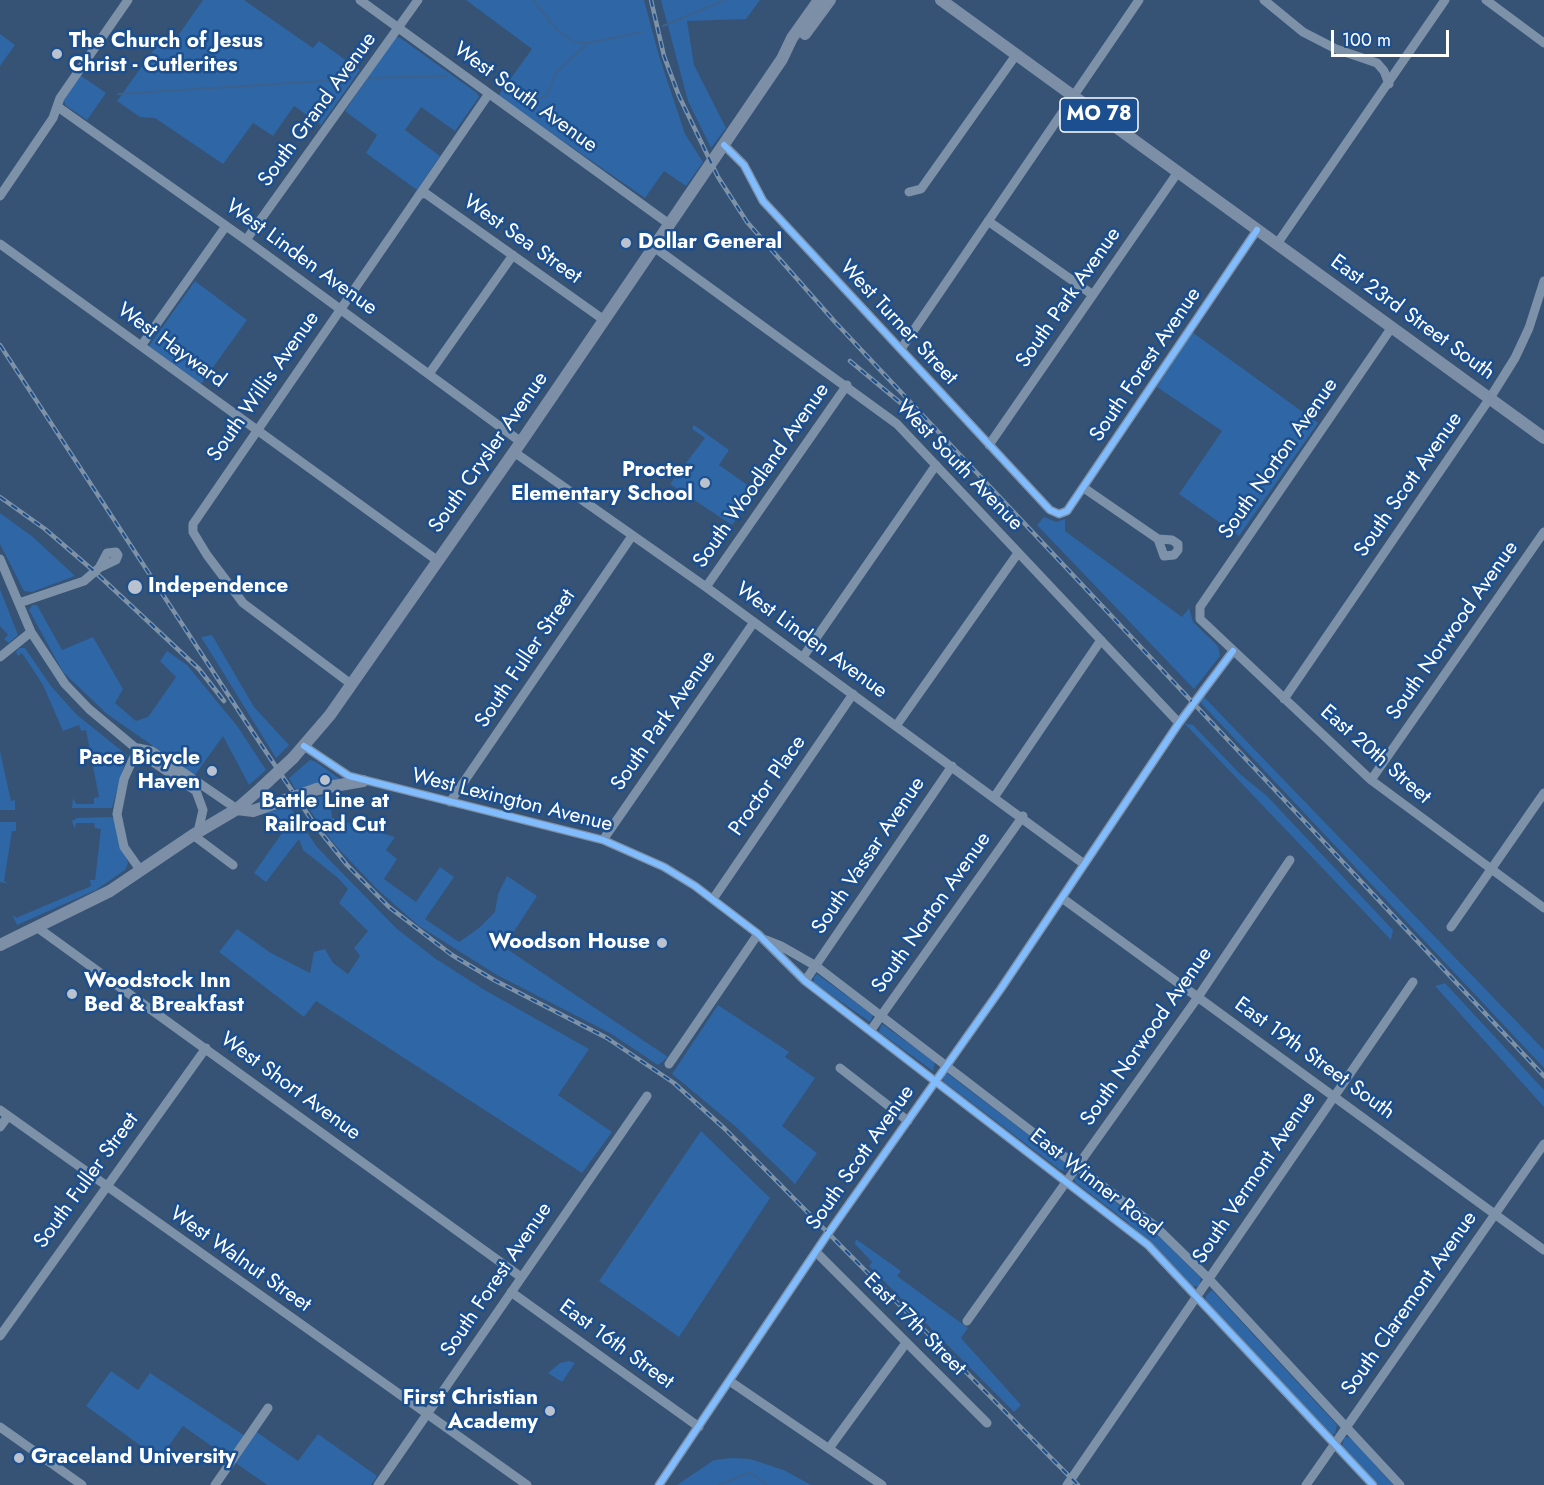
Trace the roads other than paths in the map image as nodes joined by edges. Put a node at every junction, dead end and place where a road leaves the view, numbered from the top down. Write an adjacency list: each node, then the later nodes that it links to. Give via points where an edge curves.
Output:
1 (128, 0): 18 (street, via 60,98)
2 (360, 0): 11 (street, West South Avenue)
3 (418, 0): 11 (street, South Grand Avenue)
4 (819, 0): 14 (main road, South Crysler Avenue)
5 (830, 0): 14 (main road, South Crysler Avenue)
6 (941, 0): 13 (main road, MO 78)
7 (1139, 0): 17 (street)
8 (1264, 0): 15 (street, via 1302,32 1377,63)
9 (1445, 0): 15 (street)
10 (1486, 0): 12 (street)
11 (399, 28): 16 (street, West South Avenue); 28 (street, South Grand Avenue)
12 (1544, 43)
13 (1016, 55): 17 (main road, MO 78); 21 (street, via 921,189)
14 (782, 59): 19 (main road, South Crysler Avenue)
15 (1389, 84): 30 (street)
16 (488, 95): 22 (street, South Willis Avenue); 25 (street, West South Avenue)
17 (1074, 97): 20 (main road, MO 78); 24 (street)
18 (58, 107): 23 (street); 26 (street, West Linden Avenue)
19 (724, 145): 25 (main road, South Crysler Avenue); 39 (street, West Turner Street, via 744,165 763,201)
20 (1178, 172): 27 (main road, MO 78); 34 (street, South Park Avenue)
21 (909, 192)
22 (419, 195): 32 (street, West Sea Street, via 425,193); 35 (street, South Willis Avenue)
23 (0, 196)
24 (988, 221): 34 (street); 39 (street)
25 (669, 224): 31 (main road, South Crysler Avenue)
26 (226, 226): 28 (street, West Linden Avenue); 38 (street)
27 (1257, 230): 30 (main road, East 23rd Street South / MO 78); 48 (street, South Forest Avenue)
28 (246, 240): 35 (street, West Linden Avenue)
29 (0, 244): 38 (street, West Hayward)
30 (1277, 244): 37 (main road, East 23rd Street South / MO 78)
31 (654, 247): 36 (main road, South Crysler Avenue); 41 (street, West South Avenue)
32 (513, 255): 36 (street, West Sea Street); 40 (street)
33 (1544, 281): 42 (street, South Scott Avenue, via 1529,328)
34 (1093, 295): 45 (street, South Park Avenue)
35 (340, 309): 40 (street, West Linden Avenue); 43 (street, South Willis Avenue)
36 (604, 320): 46 (main road, South Crysler Avenue)
37 (1392, 327): 42 (main road, East 23rd Street South / MO 78); 59 (street, South Norton Avenue)
38 (141, 346): 43 (street, West Hayward)
39 (901, 349): 45 (street, West Turner Street)
40 (429, 374): 46 (street, West Linden Avenue)
41 (847, 386): 47 (street, West South Avenue, via 897,424); 57 (street, South Woodland Avenue)
42 (1490, 398): 44 (main road, East 23rd Street South / MO 78); 68 (street, South Scott Avenue)
43 (257, 430): 55 (street, West Hayward); 66 (street, South Willis Avenue, via 193,524 193,532 243,603)
44 (1544, 438)
45 (989, 445): 49 (street, West Turner Street, via 1050,510)
46 (517, 447): 51 (street, West Linden Avenue); 55 (main road, South Crysler Avenue)
47 (936, 465): 53 (street, West South Avenue); 65 (street)
48 (1084, 488): 49 (street, South Forest Avenue, via 1067,511); 52 (street)
49 (1059, 514)
50 (1544, 532): 74 (street, South Norwood Avenue)
51 (632, 536): 57 (street, West Linden Avenue); 79 (street, South Fuller Street)
52 (1158, 539)
53 (1018, 553): 62 (street, West South Avenue); 70 (street)
54 (0, 559): 58 (street)
55 (438, 561): 66 (main road, South Crysler Avenue)
56 (99, 568): 58 (street, via 84,580)
57 (706, 587): 60 (street, West Linden Avenue)
58 (19, 603): 61 (street)
59 (1199, 613): 63 (street, East 20th Street, via 1200,620)
60 (754, 622): 65 (street, West Linden Avenue); 83 (street, South Park Avenue)
61 (31, 632): 64 (street); 72 (street, via 78,698)
62 (1101, 640): 69 (street, West South Avenue); 78 (street)
63 (1233, 651): 68 (street, East 20th Street); 69 (street, South Scott Avenue)
64 (0, 657)
65 (803, 657): 67 (street, West Linden Avenue)
66 (351, 684): 71 (main road, South Crysler Avenue)
67 (853, 694): 70 (street, West Linden Avenue); 90 (street, Proctor Place)
68 (1284, 699): 74 (street, East 20th Street)
69 (1179, 723): 85 (street, South Scott Avenue)
70 (896, 726): 73 (street, West Linden Avenue)
71 (304, 746): 75 (street, West Lexington Avenue, via 338,770); 80 (main road, South Crysler Avenue, bridge)
72 (138, 748): 76 (street); 80 (street, via 152,751); 88 (street, via 124,779 117,814 124,847)
73 (952, 766): 78 (street, West Linden Avenue); 96 (street, South Vassar Avenue)
74 (1371, 780): 87 (street, East 20th Street)
75 (363, 781): 79 (street, West Lexington Avenue); 80 (main road, bridge, via 317,789 253,811)
76 (196, 791): 80 (street); 82 (street, via 203,810)
77 (1544, 793): 87 (street)
78 (994, 796): 81 (street, West Linden Avenue)
79 (450, 802): 83 (street, West Lexington Avenue)
80 (237, 809): 82 (main road, South Crysler Avenue)
81 (1023, 816): 85 (street, West Linden Avenue); 100 (street, South Norton Avenue)
82 (195, 834): 86 (street); 88 (main road)
83 (603, 840): 90 (street, West Lexington Avenue, via 664,867)
84 (1290, 860): 99 (street, South Norwood Avenue)
85 (1084, 864): 89 (street, South Scott Avenue)
86 (233, 866)
87 (1491, 869): 91 (street, East 20th Street); 92 (street)
88 (141, 871): 93 (main road)
89 (1062, 898): 99 (street, East 19th Street South); 104 (street, South Scott Avenue)
90 (713, 899): 94 (street, West Lexington Avenue)
91 (1544, 908)
92 (1451, 927)
93 (38, 928): 95 (main road); 102 (street, West Short Avenue)
94 (762, 937): 96 (street, East Winner Road); 97 (street, East Winner Road); 103 (street)
95 (0, 945)
96 (816, 966): 97 (street, South Vassar Avenue); 100 (street, East Winner Road)
97 (805, 981): 101 (street, East Winner Road)
98 (1413, 982): 108 (street, South Vermont Avenue)
99 (1198, 997): 108 (street, East 19th Street South); 113 (street, South Norwood Avenue)
100 (881, 1016): 101 (street, South Norton Avenue); 104 (street, East Winner Road)
101 (871, 1030): 106 (street, East Winner Road)
102 (206, 1048): 115 (street, South Fuller Street); 119 (street, West Short Avenue)
103 (669, 1064)
104 (946, 1066): 106 (street, South Scott Avenue); 113 (street, East Winner Road)
105 (840, 1068): 110 (street)
106 (936, 1080): 110 (street, South Scott Avenue); 114 (street, East Winner Road)
107 (647, 1096): 119 (street, South Forest Avenue)
108 (1334, 1096): 116 (street, East 19th Street South); 120 (street, South Vermont Avenue)
109 (4, 1113): 111 (street); 115 (street, West Walnut Street)
110 (908, 1121): 118 (street, South Scott Avenue)
111 (0, 1127)
112 (1544, 1144): 116 (street, South Claremont Avenue)
113 (1078, 1167): 114 (street, South Norwood Avenue); 120 (street, East Winner Road, via 1155,1226)
114 (1066, 1180): 122 (street, East Winner Road, via 1141,1238); 123 (street, South Norwood Avenue)
115 (105, 1186): 124 (street, South Fuller Street); 128 (street, West Walnut Street)
116 (1496, 1215): 117 (street, East 19th Street South); 132 (street, South Claremont Avenue)
117 (1544, 1250)
118 (816, 1252): 125 (street, East 17th Street); 126 (street, South Scott Avenue)
119 (521, 1276): 121 (street, South Forest Avenue)
120 (1208, 1278): 122 (street, South Vermont Avenue); 132 (street, East Winner Road)
121 (511, 1292): 128 (street, South Forest Avenue); 131 (street, East 16th Street)
122 (1197, 1296): 133 (street, East Winner Road); 141 (street, South Vermont Avenue)
123 (967, 1321)
124 (0, 1336)
125 (906, 1343): 129 (street, East 17th Street); 134 (street)
126 (731, 1382): 131 (street, South Scott Avenue); 134 (street)
127 (268, 1408): 136 (street)
128 (426, 1414): 137 (street, South Forest Avenue); 138 (street, West Walnut Street)
129 (987, 1423)
130 (0, 1427): 135 (street)
131 (699, 1427): 139 (street, South Scott Avenue)
132 (1346, 1427): 133 (street, South Claremont Avenue); 144 (street, East Winner Road)
133 (1334, 1444): 142 (street, South Claremont Avenue); 143 (street, East Winner Road)
134 (830, 1447): 140 (street)
135 (81, 1485)
136 (215, 1485)
137 (378, 1485)
138 (527, 1485)
139 (659, 1485)
140 (882, 1485)
141 (1067, 1485)
142 (1306, 1485)
143 (1373, 1485)
144 (1400, 1485)

